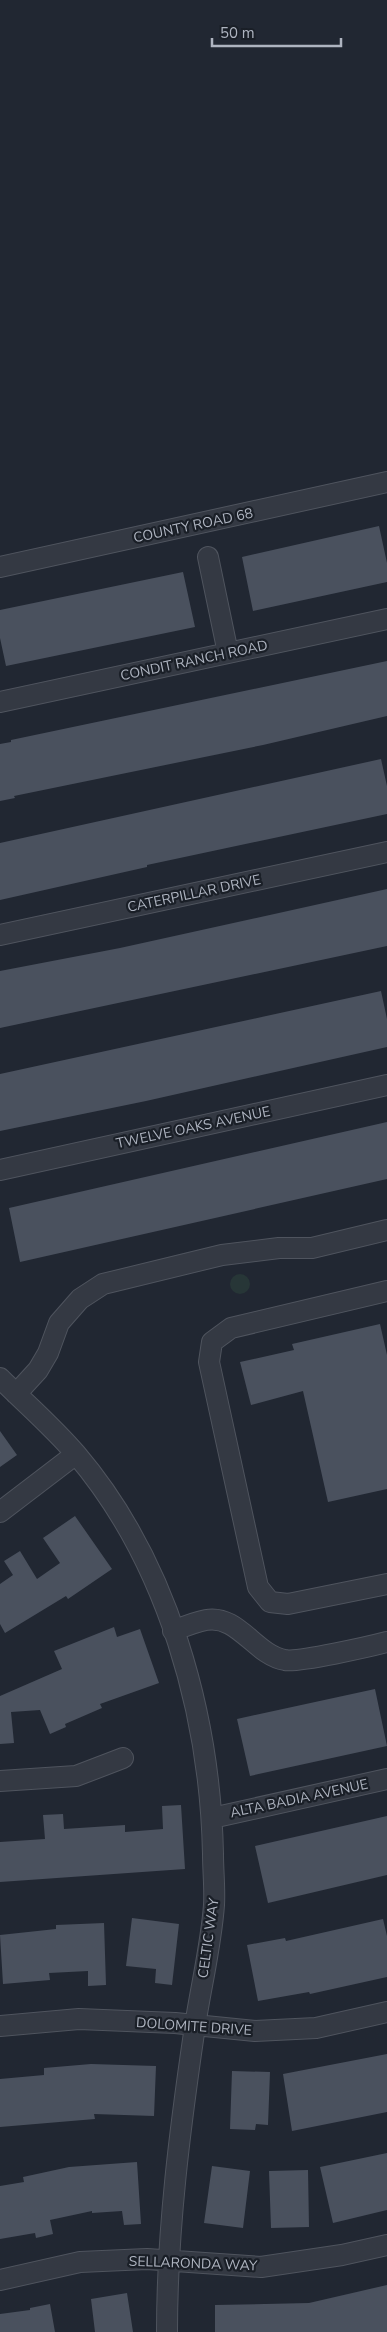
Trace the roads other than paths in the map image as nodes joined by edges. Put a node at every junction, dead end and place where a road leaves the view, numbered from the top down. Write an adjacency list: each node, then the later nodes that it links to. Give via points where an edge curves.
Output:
1 (387, 482): 3 (street, COUNTY ROAD 68)
2 (208, 557): 5 (street)
3 (0, 567)
4 (387, 619): 5 (street, CONDIT RANCH ROAD)
5 (228, 653): 6 (street, CONDIT RANCH ROAD)
6 (0, 702)
7 (387, 852): 8 (street, CATERPILLAR DRIVE)
8 (0, 935)
9 (387, 1085): 10 (street, TWELVE OAKS AVENUE)
10 (0, 1170)
11 (387, 1230): 14 (street, via 312,1248 279,1248 222,1255 103,1284 80,1299 59,1323 38,1370)
12 (387, 1291): 17 (street, via 231,1328 212,1342 209,1362 258,1587 270,1602 288,1604)
13 (0, 1378): 14 (street, CELTIC WAY)
14 (16, 1394): 15 (street, CELTIC WAY)
15 (76, 1454): 16 (street); 18 (street, CELTIC WAY, via 110,1501 138,1548)
16 (0, 1512)
17 (387, 1584)
18 (173, 1631): 19 (street, via 206,1620 222,1620 269,1655 287,1661); 23 (street, CELTIC WAY, via 201,1741)
19 (387, 1642)
20 (123, 1758): 22 (street, via 76,1776)
21 (387, 1779): 23 (street, ALTA BADIA AVENUE)
22 (0, 1781)
23 (212, 1818): 26 (street, CELTIC WAY, via 214,1904)
24 (387, 2012): 26 (street, DOLOMITE DRIVE, via 316,2028 255,2031)
25 (0, 2026): 26 (street, DOLOMITE DRIVE, via 79,2019)
26 (195, 2026): 28 (street, CELTIC WAY, via 178,2146)
27 (387, 2245): 28 (street, SELLARONDA WAY, via 261,2267)
28 (168, 2261): 29 (street, SELLARONDA WAY, via 80,2262); 30 (street, CELTIC WAY)
29 (0, 2280)
30 (167, 2332)

